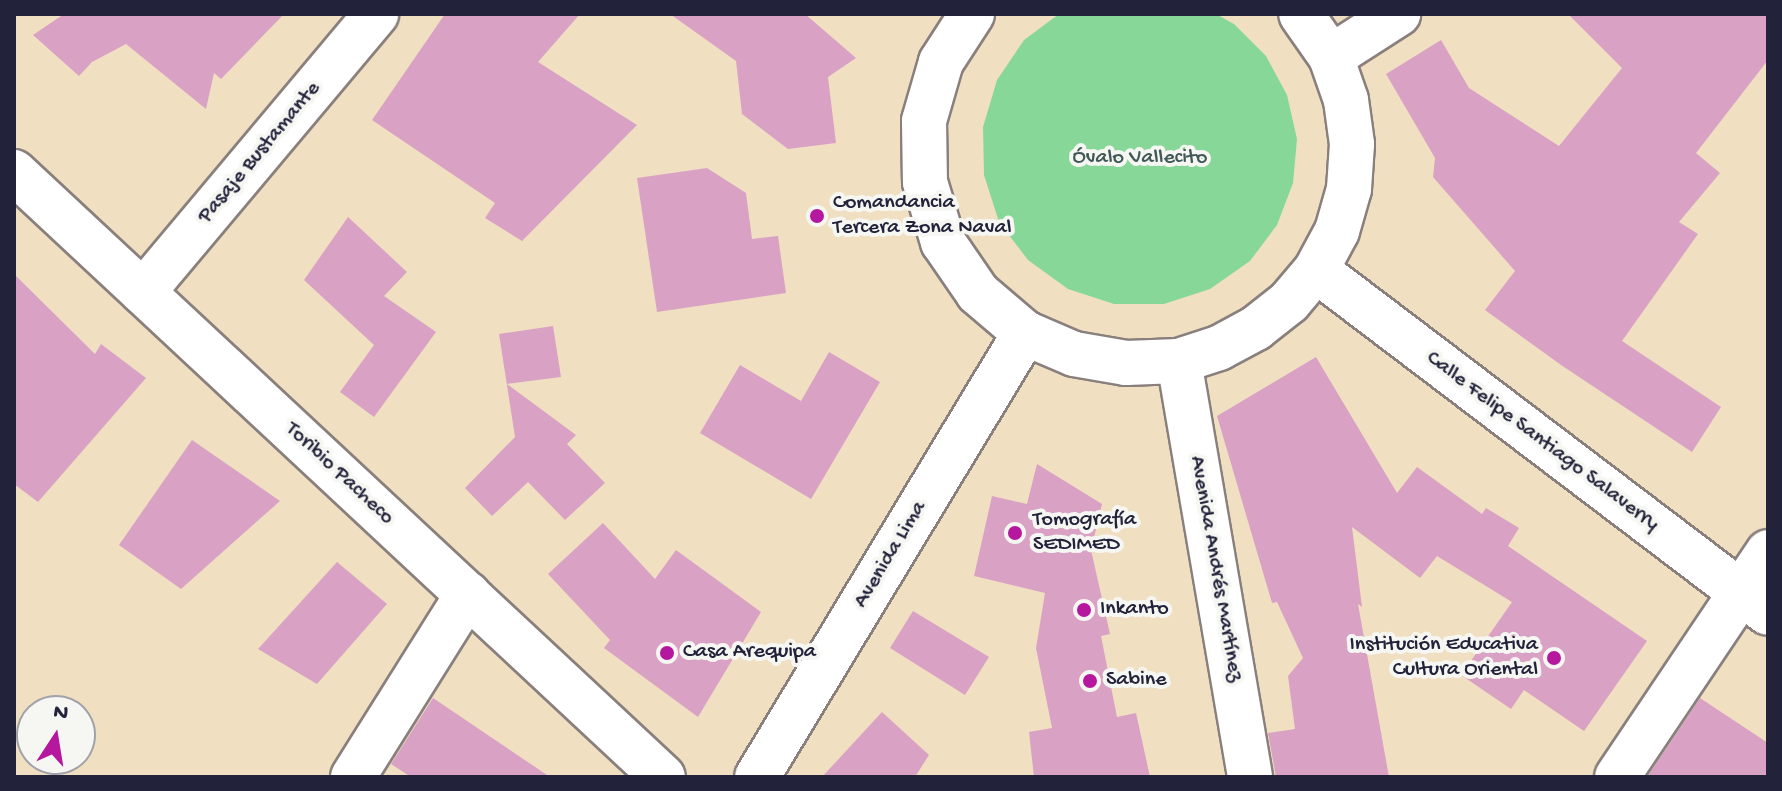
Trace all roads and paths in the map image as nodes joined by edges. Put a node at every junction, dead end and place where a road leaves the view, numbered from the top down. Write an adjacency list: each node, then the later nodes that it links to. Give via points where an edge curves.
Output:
1 (376, 14): 8 (street, Pasaje Bustamante)
2 (972, 14): 9 (street, via 941,62 924,121 925,182 943,242 978,293)
3 (1301, 14): 5 (street)
4 (1398, 14): 5 (street)
5 (1331, 57): 7 (street, via 1346,100 1352,144 1349,189 1337,231)
6 (14, 172): 8 (street, Toribio Pacheco)
7 (1316, 270): 10 (street, via 1289,302 1256,328); 13 (street, Calle Felipe Santiago Salaverry)
8 (143, 292): 12 (street, Toribio Pacheco)
9 (1025, 333): 10 (street, via 1087,357 1126,363); 16 (street, Avenida Lima)
10 (1179, 361): 17 (street, Avenida Andrés Martínez)
11 (1768, 552): 13 (street)
12 (468, 594): 14 (street); 15 (street, Toribio Pacheco)
13 (1755, 603): 18 (street)
14 (353, 777)
15 (663, 777)
16 (757, 777)
17 (1250, 777)
18 (1617, 777)

